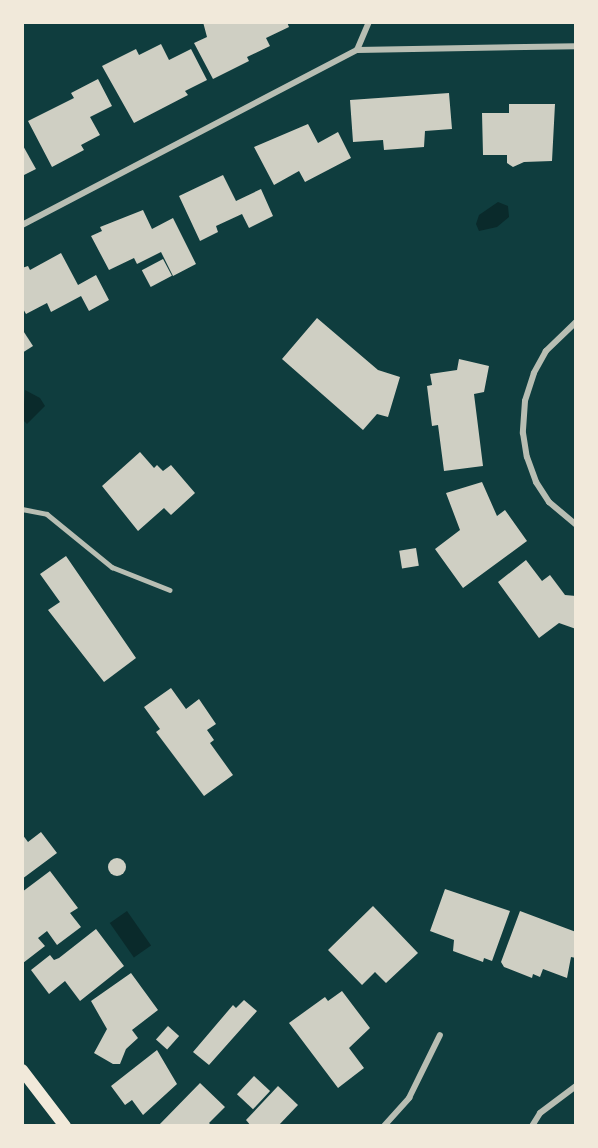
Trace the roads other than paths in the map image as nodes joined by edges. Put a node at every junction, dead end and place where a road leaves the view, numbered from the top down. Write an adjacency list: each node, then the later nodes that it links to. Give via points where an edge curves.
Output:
1 (369, 22): 3 (street)
2 (576, 46): 3 (street)
3 (357, 50): 4 (street)
4 (22, 225)
5 (576, 322): 7 (street, via 546,351 534,373 525,401 523,434 536,482 549,502)
6 (22, 509): 8 (lane, via 47,514 112,567)
7 (576, 525)
8 (170, 590)
9 (440, 1035): 13 (street, via 409,1098)
10 (22, 1070): 12 (main road)
11 (576, 1086): 14 (street, via 540,1113)
12 (64, 1125)
13 (384, 1125)
14 (532, 1125)

